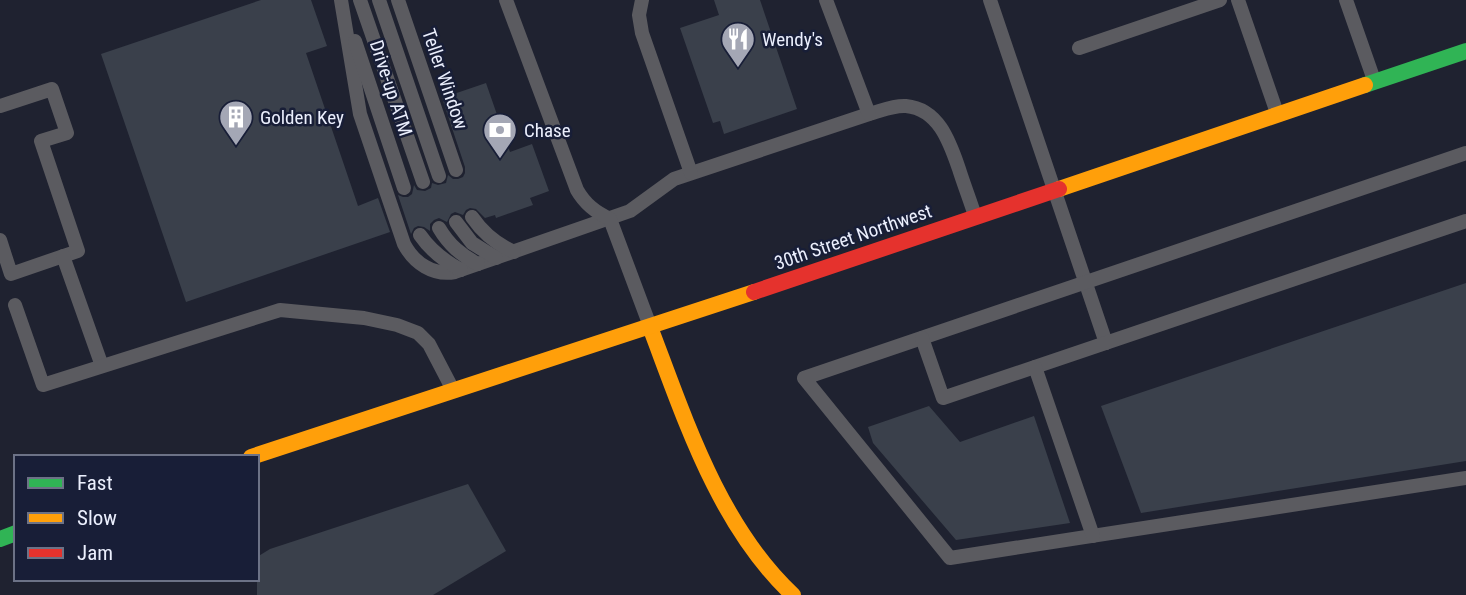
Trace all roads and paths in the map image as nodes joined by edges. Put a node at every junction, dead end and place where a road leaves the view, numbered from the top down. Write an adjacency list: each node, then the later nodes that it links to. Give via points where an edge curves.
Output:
1 (341, 0): 23 (lane, Drive-up ATM); 37 (lane, via 360,114 404,244 414,259 433,271)
2 (360, 0): 22 (lane)
3 (379, 0): 21 (lane)
4 (398, 0): 19 (lane, Teller Window)
5 (506, 0): 27 (lane, via 577,190 589,207)
6 (642, 0): 20 (lane, via 642,33)
7 (826, 0): 16 (lane)
8 (990, 0): 24 (lane)
9 (1220, 0): 12 (lane)
10 (1238, 0): 17 (lane)
11 (1346, 0): 14 (lane)
12 (1079, 48)
13 (1466, 51): 14 (main road, 30th Street Northwest)
14 (1374, 81): 17 (main road, 30th Street Northwest)
15 (0, 106): 34 (lane, via 52,89 67,133 41,141 78,251)
16 (869, 114): 20 (lane); 26 (lane, via 904,106 931,116 949,143)
17 (1278, 115): 24 (main road, 30th Street Northwest)
18 (1466, 153): 38 (lane)
19 (456, 170)
20 (691, 173): 27 (lane)
21 (439, 176)
22 (423, 182)
23 (404, 188)
24 (1053, 191): 26 (main road, 30th Street Northwest); 38 (lane)
25 (472, 217): 33 (lane, via 490,238)
26 (976, 217): 40 (main road, 30th Street Northwest)
27 (610, 219): 33 (lane); 40 (lane)
28 (1466, 221): 42 (lane)
29 (456, 222): 35 (lane, via 472,243)
30 (439, 228): 36 (lane, via 455,249)
31 (420, 235): 37 (lane, via 437,256)
32 (0, 240): 34 (lane, via 11,274)
33 (514, 252): 35 (lane)
34 (63, 257): 43 (lane)
35 (496, 258): 36 (lane)
36 (478, 264): 37 (lane)
37 (461, 270)
38 (1084, 282): 41 (lane); 42 (lane)
39 (15, 305): 43 (lane, via 43,385)
40 (650, 327): 45 (main road, 30th Street Northwest); 49 (main road, via 688,428 729,514 747,543)
41 (922, 338): 44 (lane, via 943,398); 48 (lane, via 804,378 950,558)
42 (1106, 343): 44 (lane)
43 (102, 366): 45 (lane, via 280,310 364,318 418,333 429,344)
44 (1035, 367): 48 (lane)
45 (453, 391): 46 (main road, 30th Street Northwest)
46 (257, 455)
47 (1466, 478): 48 (lane)
48 (1093, 536)
49 (793, 595)

